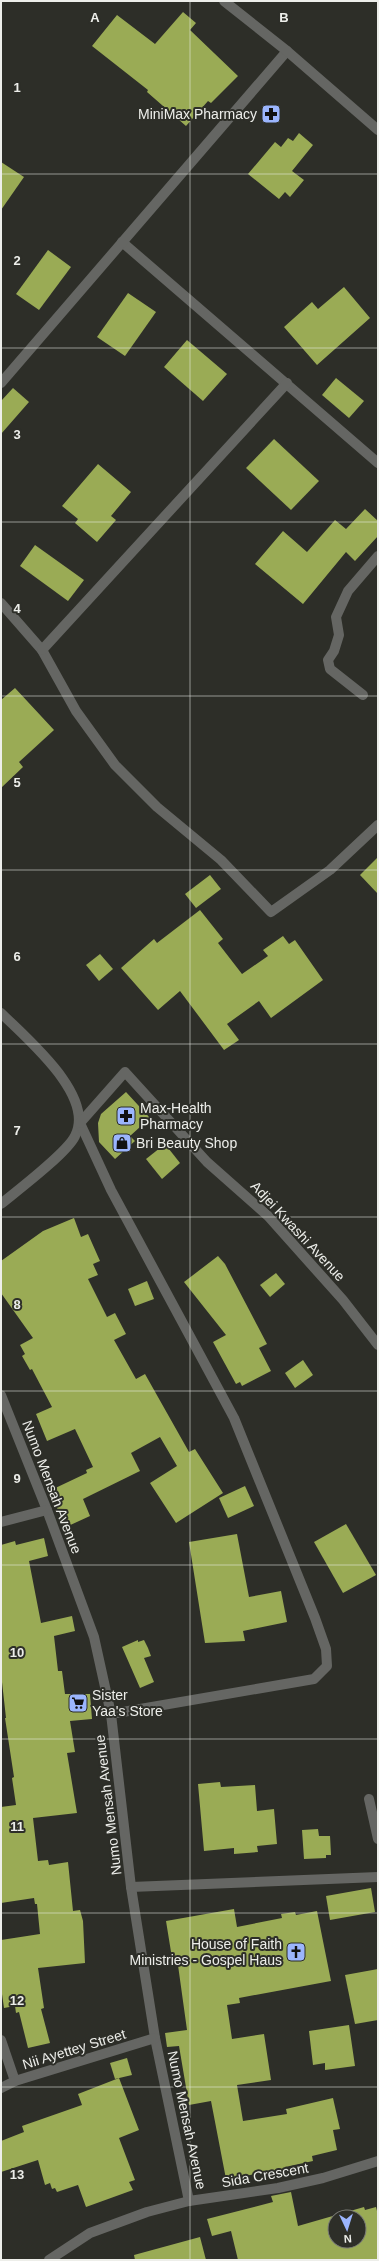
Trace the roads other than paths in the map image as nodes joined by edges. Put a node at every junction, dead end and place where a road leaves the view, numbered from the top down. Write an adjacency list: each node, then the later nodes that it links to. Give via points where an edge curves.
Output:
1 (224, 1): 2 (street)
2 (287, 51): 3 (street); 4 (street)
3 (378, 130)
4 (122, 242): 5 (street); 6 (street)
5 (1, 382)
6 (287, 383): 7 (street); 10 (street)
7 (378, 463)
8 (378, 556): 11 (street, via 348,591 336,617 339,635 334,652 328,660 330,670)
9 (1, 603): 10 (street)
10 (42, 650): 12 (street, via 76,711 115,765 157,807 221,860 271,912 330,870)
11 (363, 695)
12 (378, 825)
13 (1, 1013): 14 (street, via 39,1050 69,1088 78,1106)
14 (80, 1123): 15 (street, via 75,1137 64,1150); 16 (street, Adjei Kwashi Avenue, via 125,1072 207,1162 268,1216 343,1300); 20 (street, via 111,1190 234,1418 315,1618 326,1649 327,1666 314,1679)
15 (1, 1204)
16 (378, 1345)
17 (1, 1395): 18 (street, Numo Mensah Avenue)
18 (47, 1510): 19 (street); 20 (street, Numo Mensah Avenue, via 94,1637)
19 (1, 1522)
20 (111, 1714): 24 (street, Numo Mensah Avenue)
21 (369, 1799): 22 (street)
22 (378, 1839)
23 (378, 1877): 24 (street)
24 (131, 1887): 25 (street, Numo Mensah Avenue)
25 (156, 2038): 27 (street, Nii Ayettey Street); 30 (street, Numo Mensah Avenue)
26 (1, 2040): 27 (street)
27 (15, 2081): 28 (street, Nii Ayettey Street)
28 (1, 2088)
29 (378, 2161): 30 (street, Sida Crescent, via 323,2178 278,2188)
30 (189, 2201): 31 (street, Sida Crescent, via 147,2212 90,2233)
31 (49, 2260)

